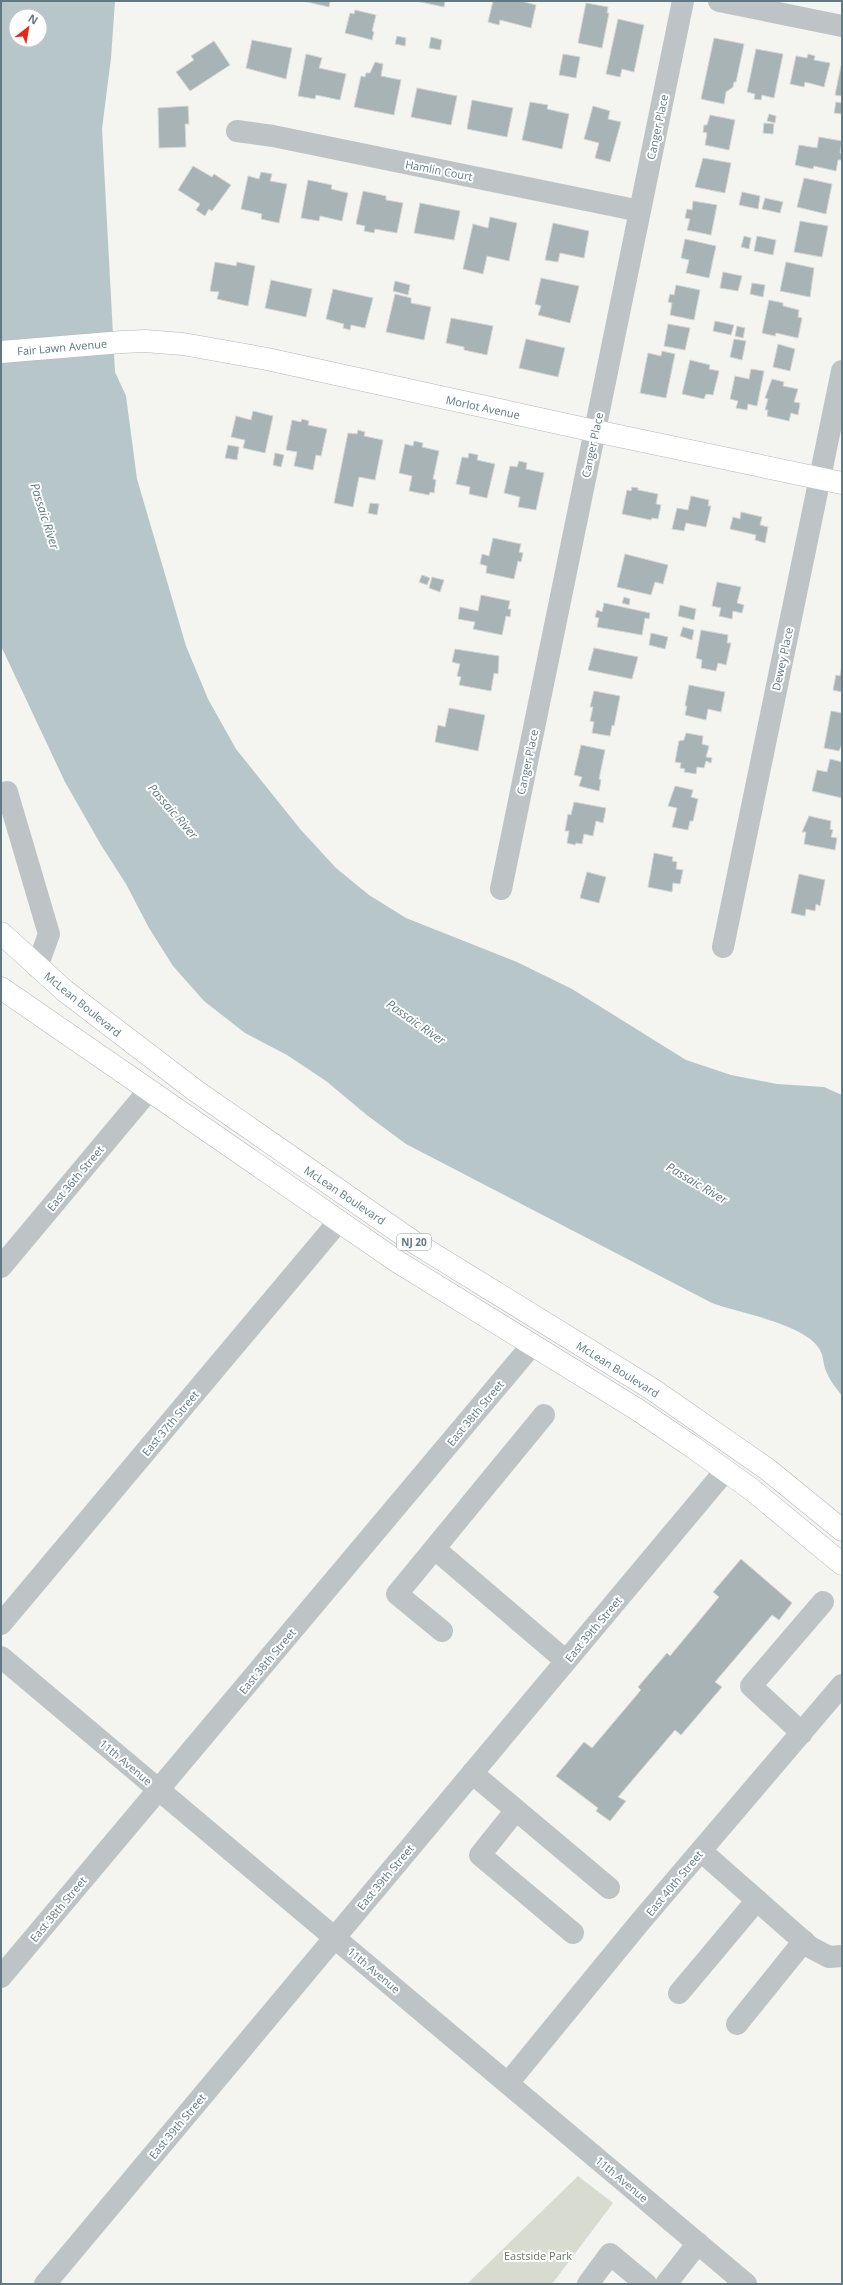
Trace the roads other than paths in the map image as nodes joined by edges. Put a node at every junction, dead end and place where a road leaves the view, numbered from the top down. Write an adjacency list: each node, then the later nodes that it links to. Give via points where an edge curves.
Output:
1 (683, 1): 5 (street, Canger Place)
2 (719, 1): 3 (street)
3 (842, 26)
4 (237, 131): 5 (street, Hamlin Court, via 274,136)
5 (640, 211): 9 (street, Canger Place)
6 (122, 342): 7 (main road, Fair Lawn Avenue); 9 (main road, Morlot Avenue, via 172,343 267,359)
7 (1, 352)
8 (842, 371): 10 (street, Dewey Place)
9 (595, 431): 10 (main road, Morlot Avenue); 13 (street, Canger Place)
10 (820, 478): 11 (main road, Morlot Avenue); 15 (street, Dewey Place)
11 (842, 483)
12 (3, 789): 16 (street, via 49,934)
13 (502, 889)
14 (1, 933): 16 (main road, McLean Boulevard / NJ 20)
15 (723, 947)
16 (37, 967): 24 (main road, McLean Boulevard / NJ 20, via 126,1039 239,1122 412,1241 670,1402 767,1469)
17 (1, 988): 18 (main road, NJ 20)
18 (149, 1090): 19 (main road, NJ 20); 20 (street, East 36th Street)
19 (339, 1222): 21 (main road, NJ 20); 28 (street, East 37th Street)
20 (1, 1267)
21 (532, 1346): 23 (main road, NJ 20, via 638,1410); 35 (street, East 38th Street)
22 (544, 1415): 25 (street)
23 (725, 1471): 26 (main road, NJ 20); 31 (street, East 39th Street)
24 (842, 1530)
25 (435, 1548): 29 (street, via 398,1594); 31 (street)
26 (842, 1564)
27 (823, 1602): 33 (street, via 751,1686)
28 (1, 1624)
29 (442, 1631)
30 (1, 1657): 35 (street, 11th Avenue)
31 (566, 1661): 34 (street, East 39th Street)
32 (842, 1685): 33 (street, East 40th Street)
33 (802, 1733): 37 (street, East 40th Street)
34 (472, 1773): 36 (street); 41 (street, East 39th Street)
35 (159, 1790): 41 (street, 11th Avenue); 44 (street, East 38th Street)
36 (516, 1810): 38 (street); 40 (street, via 480,1855)
37 (701, 1851): 39 (street); 47 (street, East 40th Street)
38 (609, 1888)
39 (757, 1900): 42 (street); 45 (street)
40 (572, 1933)
41 (334, 1937): 47 (street, 11th Avenue); 49 (street, East 39th Street)
42 (804, 1941): 43 (street, via 829,1957); 46 (street)
43 (842, 1956)
44 (1, 1977)
45 (679, 1992)
46 (737, 2024)
47 (508, 2083): 48 (street, 11th Avenue)
48 (698, 2243): 52 (street); 53 (street, 11th Avenue)
49 (45, 2284)
50 (588, 2284): 51 (street, via 610,2254)
51 (646, 2284)
52 (666, 2284)
53 (746, 2284)

